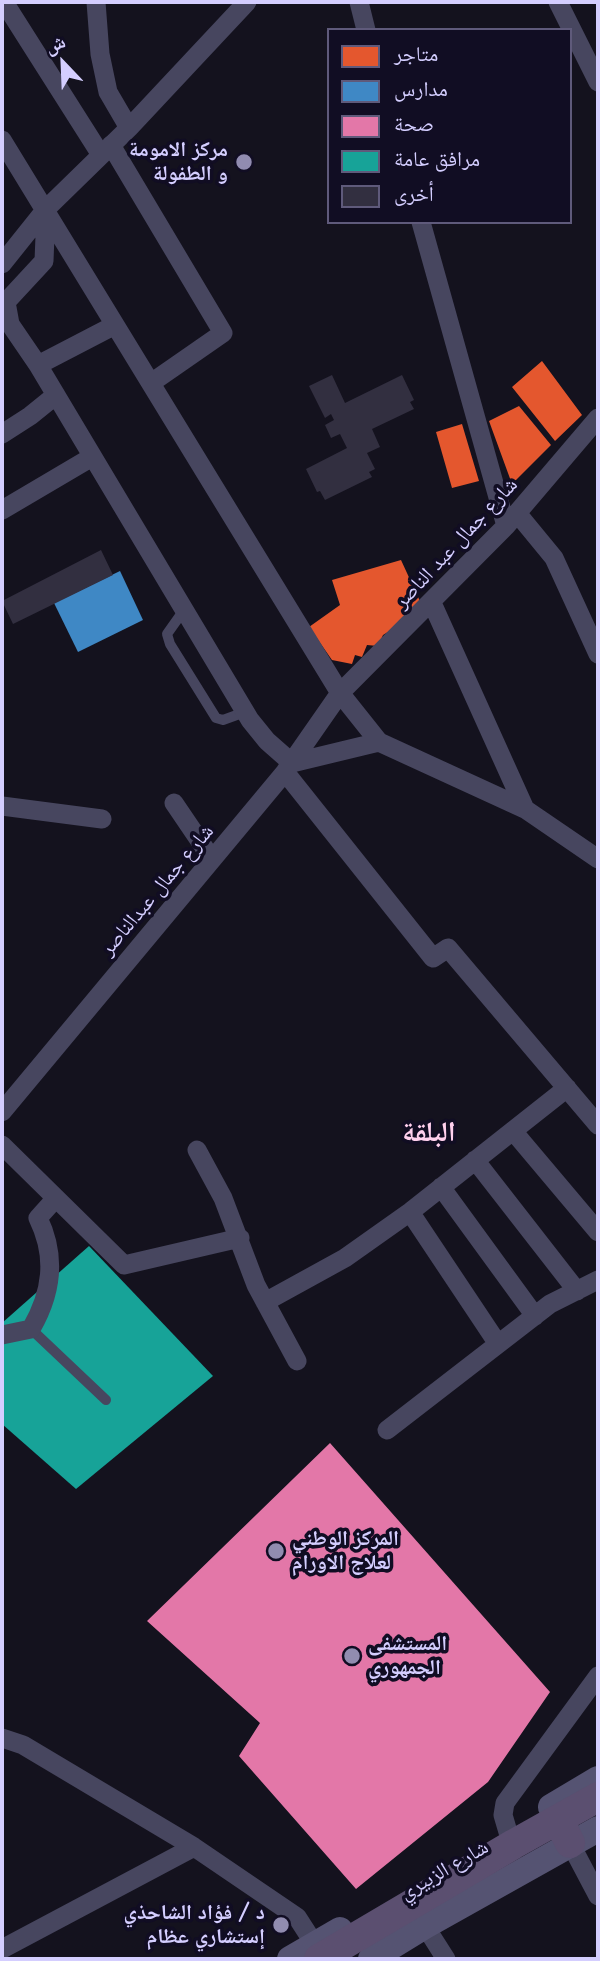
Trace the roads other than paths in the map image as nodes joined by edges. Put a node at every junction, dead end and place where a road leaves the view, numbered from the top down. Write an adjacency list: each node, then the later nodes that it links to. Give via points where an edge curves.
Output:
1 (4, 2): 12 (street)
2 (96, 2): 10 (street, via 108,92)
3 (247, 2): 10 (street)
4 (359, 2): 6 (street)
5 (558, 2): 7 (street)
6 (366, 28)
7 (571, 28)
8 (572, 30): 9 (street)
9 (598, 82)
10 (129, 128): 12 (street)
11 (2, 140): 13 (street)
12 (106, 150): 13 (street); 19 (street, via 223,333)
13 (46, 209): 15 (street); 16 (street, via 44,261 6,302); 17 (street)
14 (422, 224): 25 (street)
15 (2, 264)
16 (6, 323): 18 (street)
17 (115, 325): 18 (street); 19 (street)
18 (38, 365): 20 (street)
19 (151, 383): 29 (street)
20 (56, 395): 22 (street); 23 (street)
21 (598, 418): 25 (street, شارع جمال عبد الناصر)
22 (2, 434)
23 (92, 457): 24 (street); 27 (street)
24 (2, 510)
25 (512, 519): 26 (street, شارع جمال عبد الناصر); 28 (street, via 554,558)
26 (432, 603): 29 (street, شارع جمال عبد الناصر); 35 (street)
27 (184, 610): 30 (street); 30 (lane, via 167,634 170,644 216,718)
28 (598, 654)
29 (341, 693): 31 (street); 32 (street, شارع جمال عبدالناصر)
30 (245, 712): 32 (street)
31 (379, 742): 32 (street); 35 (street)
32 (288, 767): 37 (street, شارع جمال عبدالناصر); 39 (street, via 433,958 448,948)
33 (174, 803): 37 (street)
34 (2, 806): 36 (street)
35 (525, 809): 38 (street)
36 (103, 819)
37 (212, 859): 40 (street, شارع جمال عبدالناصر)
38 (598, 859)
39 (567, 1088): 41 (street); 42 (street)
40 (2, 1112)
41 (598, 1125)
42 (513, 1131): 45 (street); 49 (street)
43 (2, 1146): 47 (street)
44 (197, 1150): 50 (street)
45 (475, 1160): 46 (street); 52 (street)
46 (441, 1188): 48 (street); 54 (street)
47 (56, 1198): 50 (street, via 124,1265); 55 (street, via 38,1218 47,1237 50,1283)
48 (410, 1212): 53 (street, via 345,1258); 57 (street)
49 (598, 1232)
50 (240, 1238): 53 (street)
51 (598, 1280): 52 (street)
52 (577, 1291): 54 (street)
53 (265, 1302): 58 (street)
54 (535, 1315): 57 (street)
55 (31, 1329): 56 (street); 59 (lane)
56 (2, 1335)
57 (498, 1344): 60 (street)
58 (297, 1361)
59 (106, 1400)
60 (387, 1430)
61 (598, 1676): 69 (street, via 505,1803 503,1815)
62 (2, 1738): 63 (street)
63 (23, 1745): 64 (street); 71 (street)
64 (2, 1757)
65 (598, 1779): 69 (main road, شارع الزبيري)
66 (598, 1797): 69 (main road, شارع الزبيري)
67 (598, 1815): 70 (main road, شارع الزبيري)
68 (598, 1829): 70 (main road, شارع الزبيري)
69 (511, 1838): 75 (main road, شارع الزبيري)
70 (568, 1838): 72 (street); 73 (main road, شارع الزبيري); 77 (main road, شارع الزبيري)
71 (194, 1847): 74 (street); 75 (street, via 297,1917)
72 (598, 1896)
73 (425, 1926): 78 (main road, شارع الزبيري); 79 (street)
74 (2, 1949)
75 (317, 1952): 76 (main road, شارع الزبيري)
76 (290, 1959)
77 (348, 1959)
78 (371, 1959)
79 (446, 1959)

